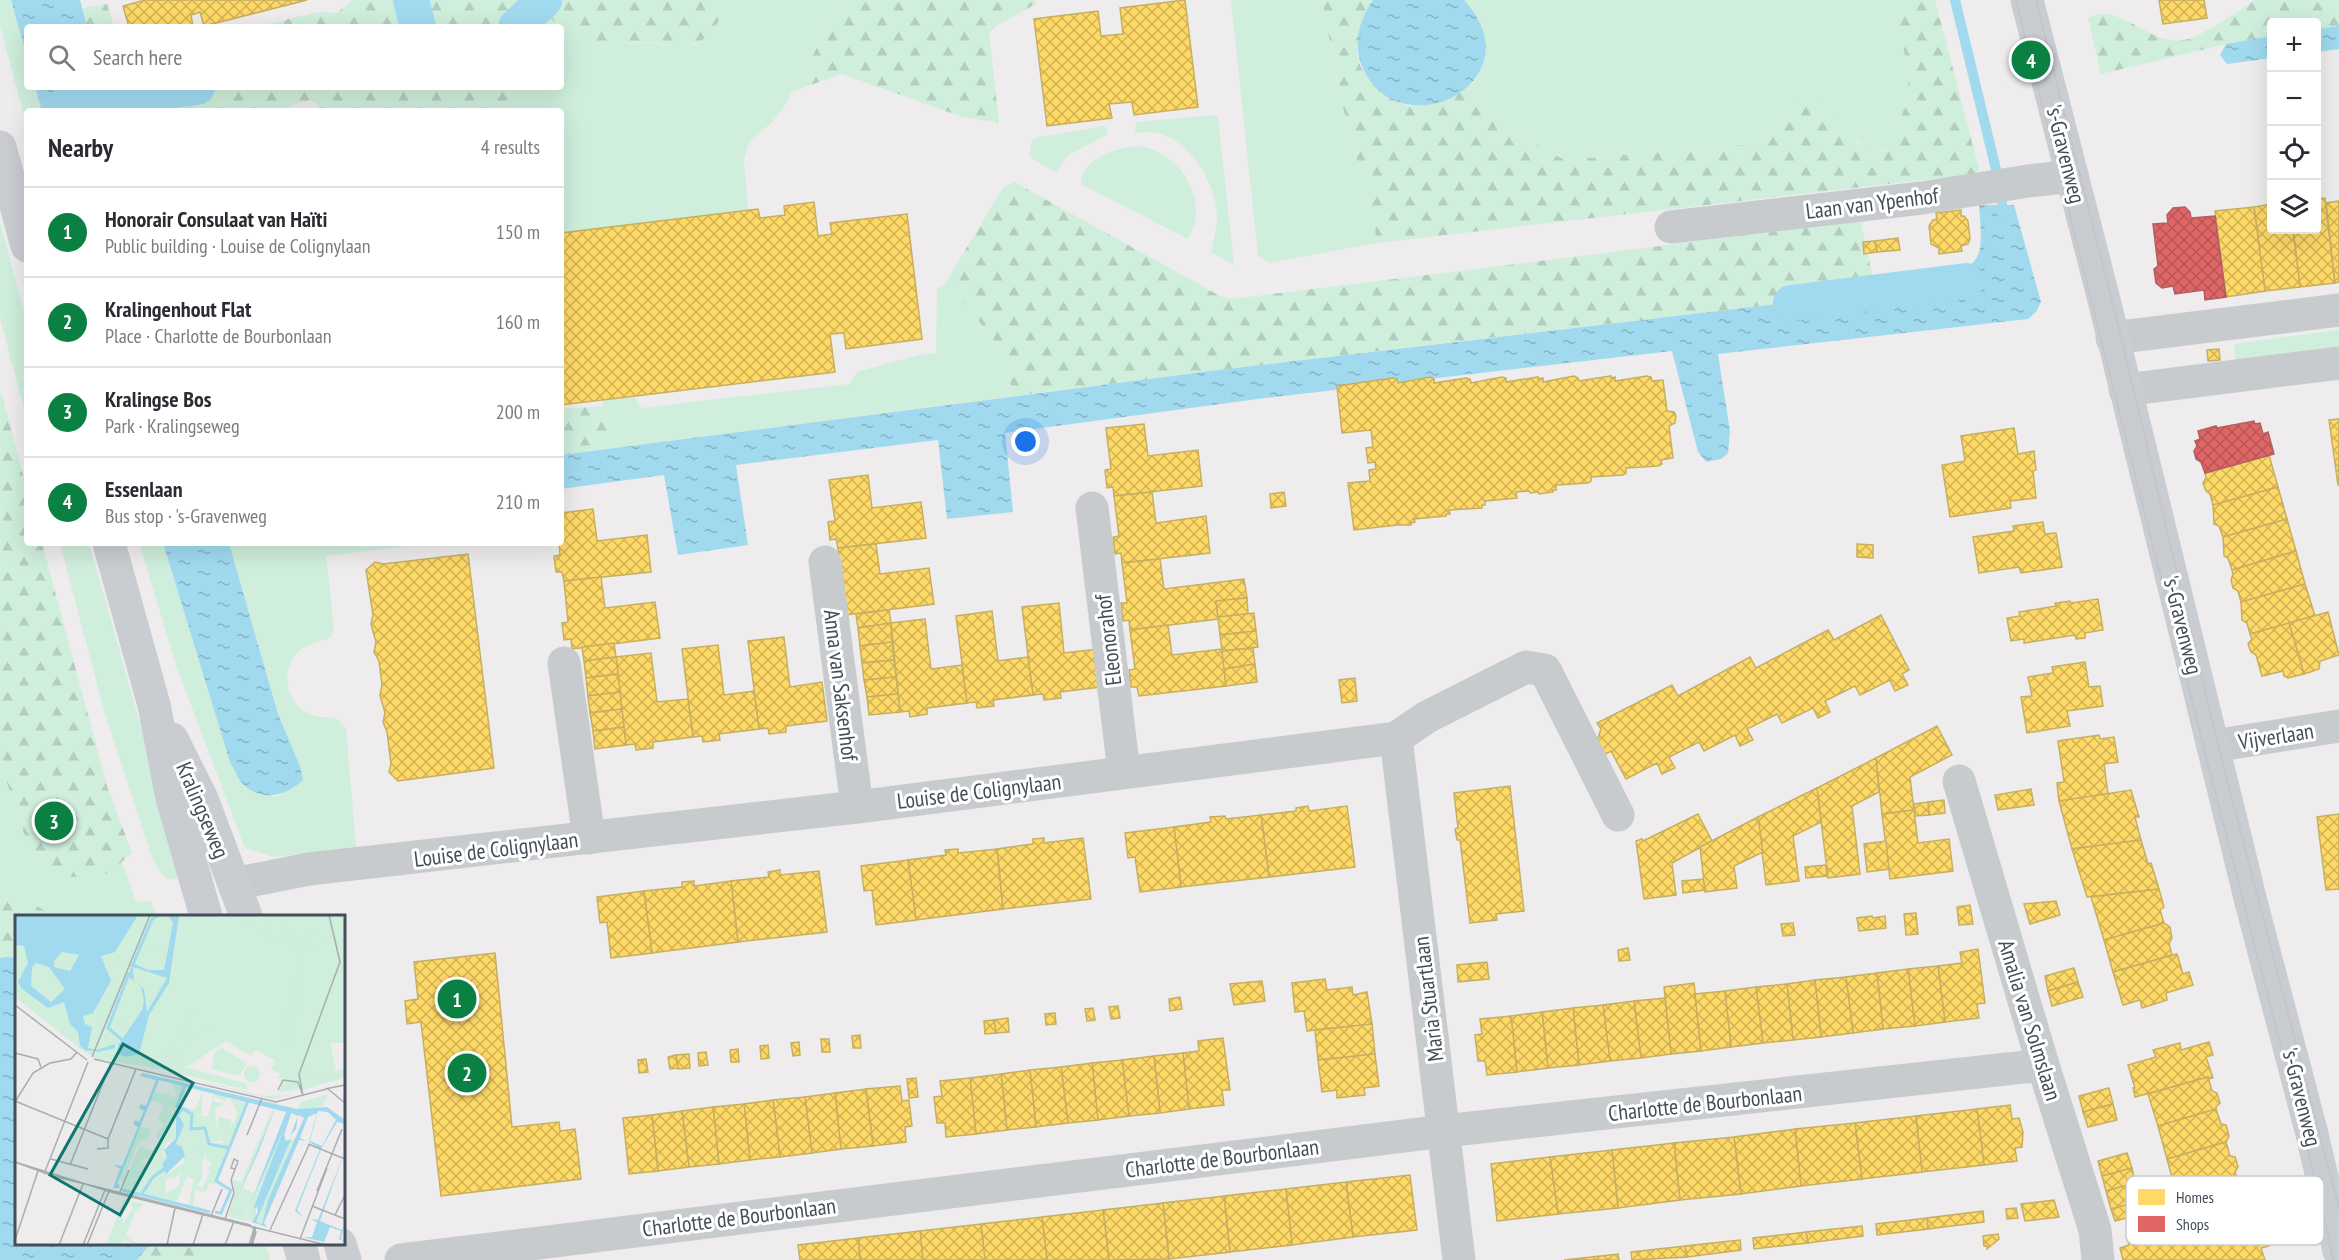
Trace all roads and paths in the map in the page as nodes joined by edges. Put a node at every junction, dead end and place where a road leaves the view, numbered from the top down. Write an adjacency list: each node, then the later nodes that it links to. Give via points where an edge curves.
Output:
1 (2027, 0): 3 (street, 's-Gravenweg)
2 (0, 147): 5 (street)
3 (2072, 176): 4 (street, Laan van Ypenhof); 7 (street, 's-Gravenweg)
4 (1671, 227)
5 (24, 235)
6 (2339, 310): 7 (street)
7 (2112, 338): 9 (street, 's-Gravenweg)
8 (2339, 363): 9 (street)
9 (2125, 390): 17 (street, 's-Gravenweg)
10 (1092, 508): 18 (street, Eleonorahof)
11 (110, 546): 14 (street, Kralingseweg)
12 (825, 562): 20 (street, Anna van Saksenhof)
13 (564, 663): 22 (street)
14 (154, 705): 23 (street, Kralingseweg, via 202,799); 24 (street, Kralingseweg, via 172,798)
15 (2339, 726): 17 (street, Vijverlaan)
16 (1396, 738): 18 (street, Louise de Colignylaan); 21 (street, Louise de Colignylaan, via 1427,717 1526,667 1545,670); 27 (street, Maria Stuartlaan)
17 (2213, 746): 28 (street, 's-Gravenweg)
18 (1124, 772): 20 (street, Louise de Colignylaan)
19 (1959, 781): 26 (street, Amalia van Solmslaan)
20 (857, 807): 22 (street, Louise de Colignylaan)
21 (1618, 815)
22 (590, 838): 23 (street, Louise de Colignylaan, via 309,869)
23 (234, 884): 24 (street); 25 (street, Kralingseweg)
24 (203, 905)
25 (246, 915)
26 (2043, 1065): 27 (street, Charlotte de Bourbonlaan); 37 (street, Amalia van Solmslaan, via 2095,1230)
27 (1444, 1131): 35 (street, Charlotte de Bourbonlaan); 36 (street, Maria Stuartlaan)
28 (2322, 1176)
29 (2324, 1186): 32 (street, 's-Gravenweg)
30 (299, 1245): 33 (street)
31 (340, 1245): 34 (street)
32 (2339, 1251)
33 (304, 1260)
34 (345, 1260)
35 (401, 1260)
36 (1460, 1260)
37 (2098, 1260)

